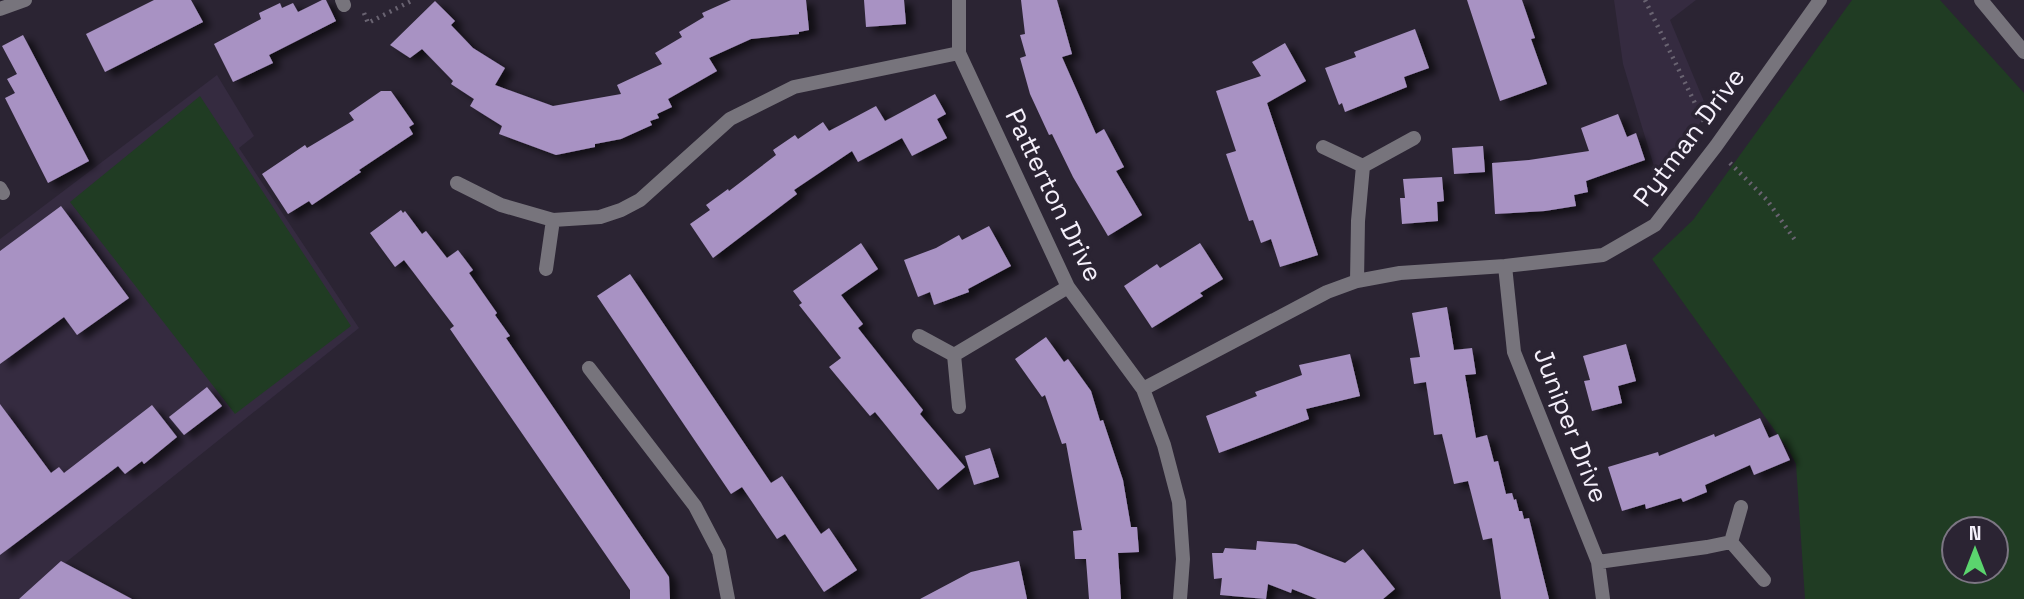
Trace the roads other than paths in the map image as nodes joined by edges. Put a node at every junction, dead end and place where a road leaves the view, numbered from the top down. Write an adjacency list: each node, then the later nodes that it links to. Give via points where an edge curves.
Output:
1 (25, 0): 5 (street)
2 (958, 0): 7 (street, Patterton Drive)
3 (1820, 0): 13 (street, Pytman Drive, via 1656,225 1603,255)
4 (1981, 0): 6 (street)
5 (0, 9)
6 (2024, 50)
7 (959, 53): 12 (street, via 794,87 730,119 640,200 600,216); 16 (street, Patterton Drive)
8 (1414, 138): 10 (street)
9 (1323, 147): 10 (street)
10 (1363, 166): 15 (street)
11 (457, 183): 12 (street, via 501,205)
12 (553, 220): 14 (street)
13 (1505, 267): 15 (street, Pytman Drive, via 1400,273); 24 (street, Juniper Drive, via 1514,352)
14 (546, 268)
15 (1357, 281): 20 (street, Pytman Drive, via 1327,292)
16 (1068, 287): 18 (street); 20 (street, Patterton Drive)
17 (919, 336): 18 (street)
18 (954, 355): 21 (street)
19 (589, 368): 26 (street, via 695,506 719,552)
20 (1143, 389): 27 (street, Patterton Drive, via 1179,502)
21 (959, 407)
22 (1741, 507): 23 (street)
23 (1731, 542): 24 (street); 25 (street)
24 (1598, 562): 28 (street, Juniper Drive)
25 (1764, 580)
26 (728, 599)
27 (1180, 599)
28 (1604, 599)

